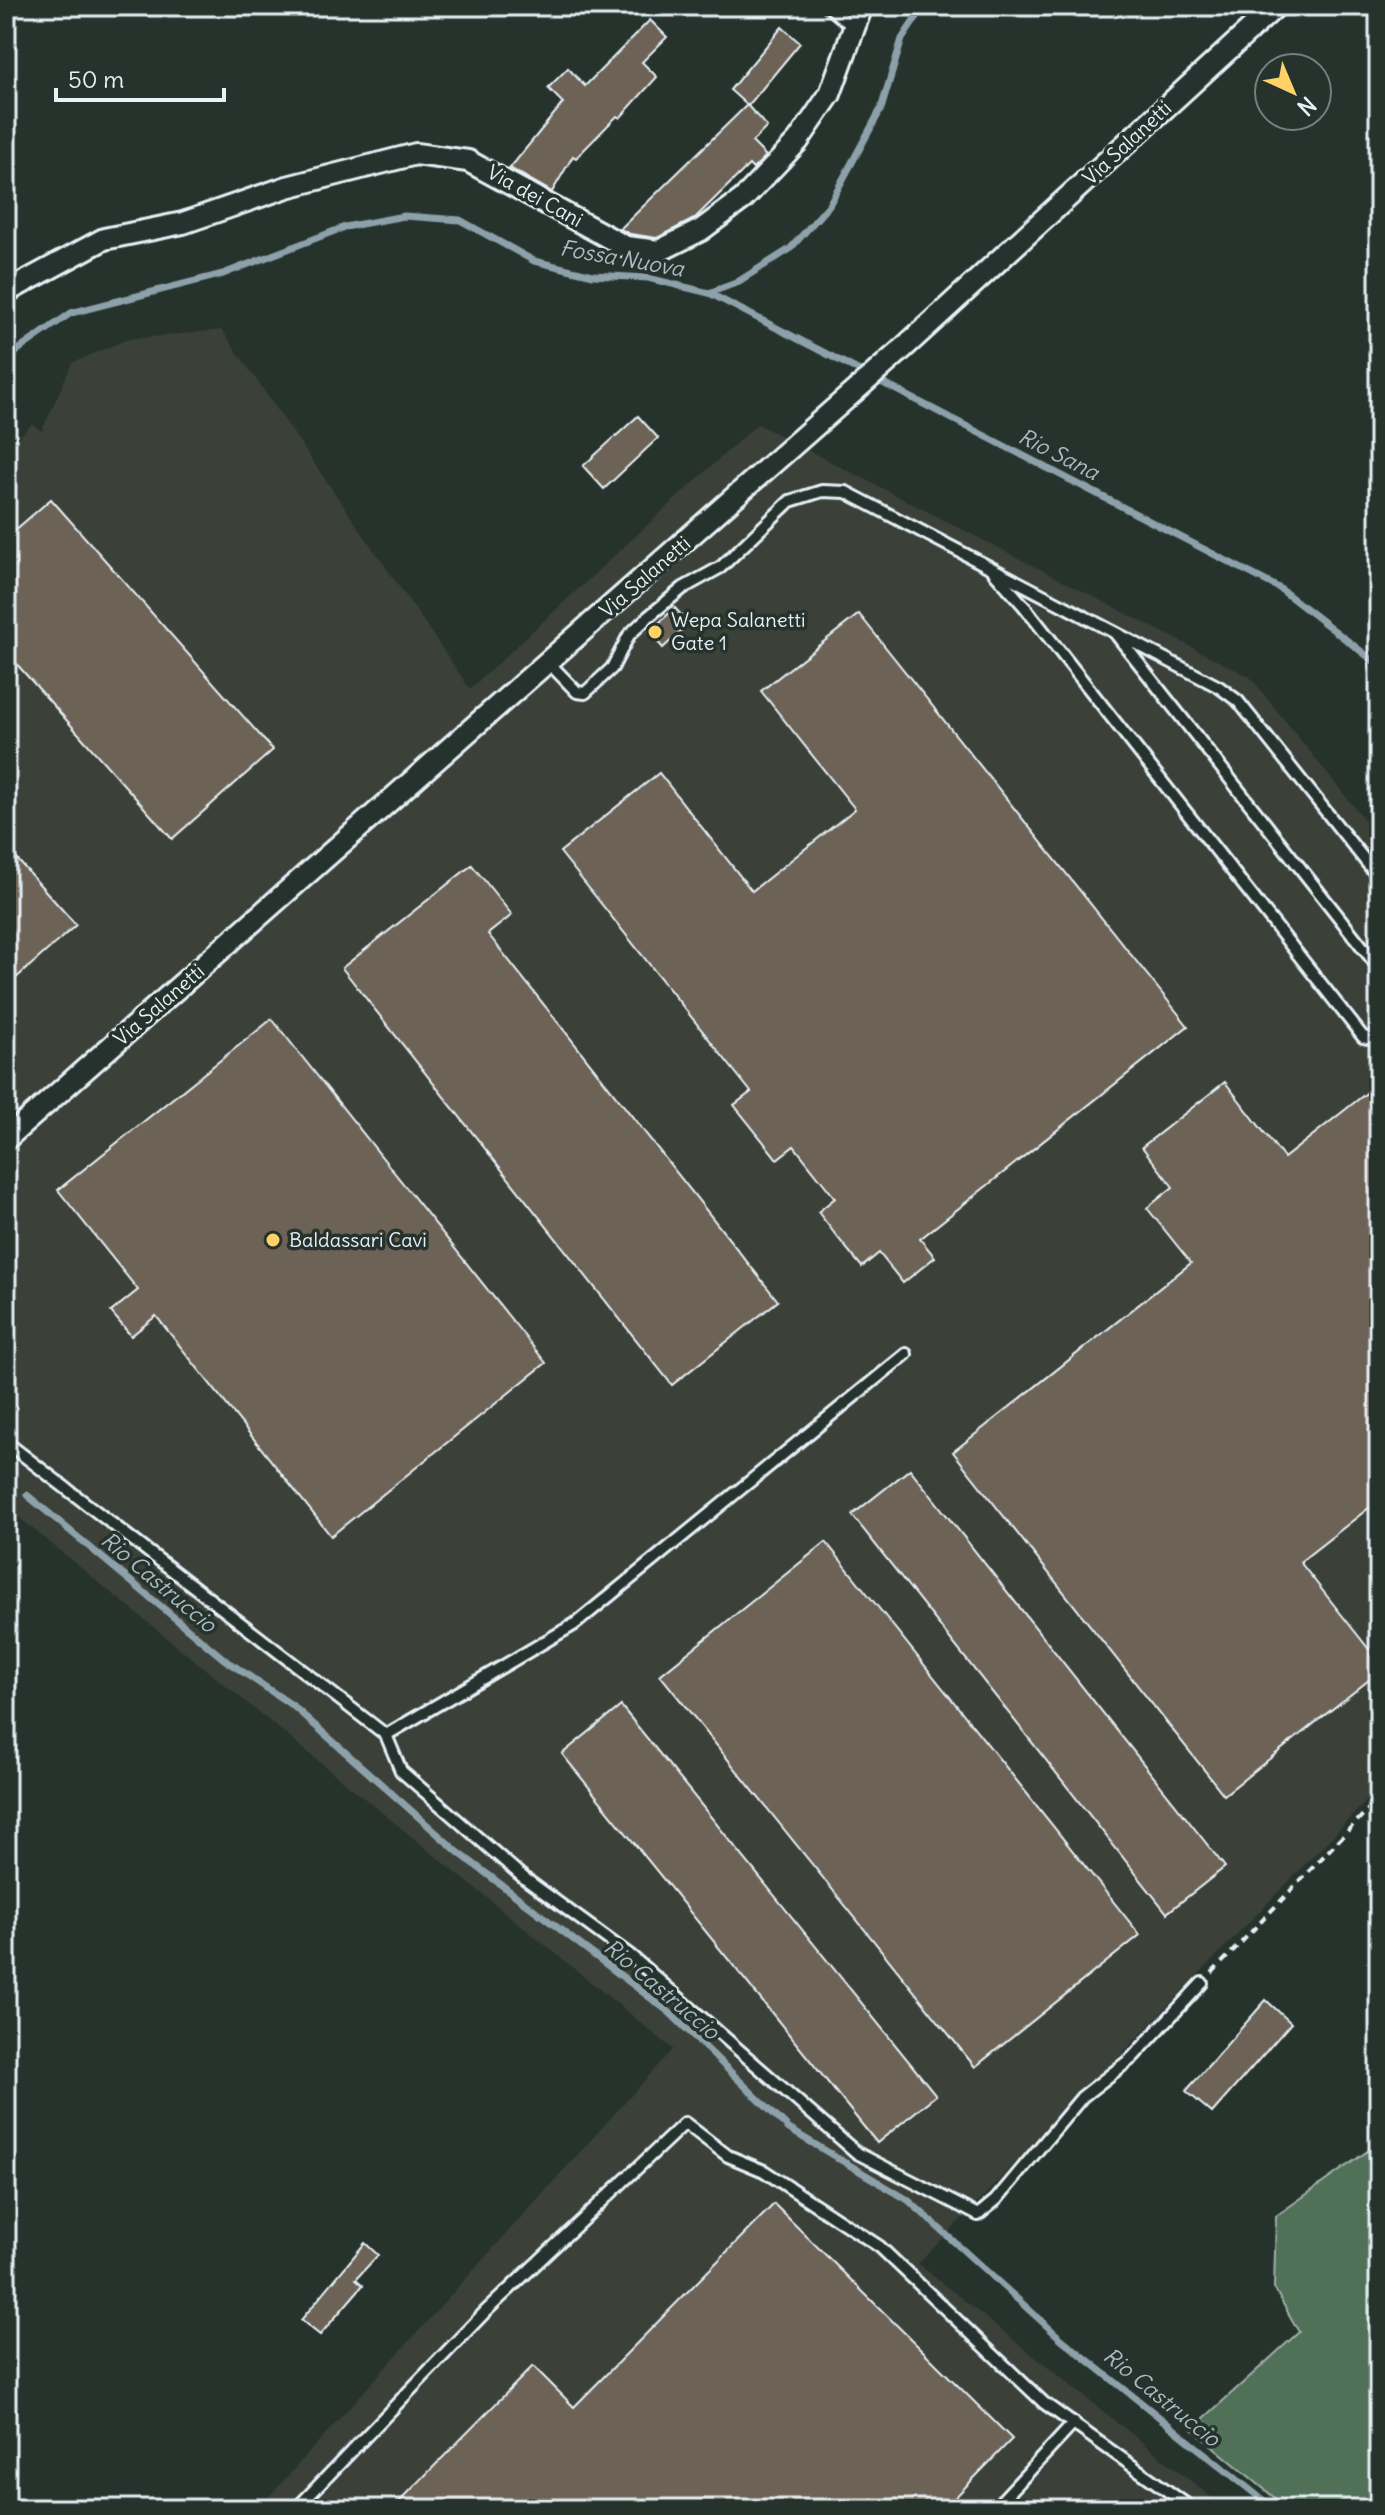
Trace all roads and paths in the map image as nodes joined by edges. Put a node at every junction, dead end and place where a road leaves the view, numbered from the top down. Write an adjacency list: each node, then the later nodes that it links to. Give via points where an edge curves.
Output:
1 (828, 6): 4 (lane)
2 (862, 6): 4 (street, Via dei Cani)
3 (1276, 6): 8 (street, Via Salanetti, via 838,407)
4 (852, 26): 5 (street, Via dei Cani, via 830,94 798,141 743,199 701,230 659,251 626,247 468,161 416,154 287,187 183,223 104,239)
5 (6, 292)
6 (989, 568): 7 (lane); 8 (lane, via 846,492 822,491 790,501 721,567 683,588 629,635 612,668 585,693 577,692); 11 (lane, via 1363,1037)
7 (1113, 631): 9 (lane, via 1238,701); 10 (lane)
8 (548, 662): 12 (street, Via Salanetti)
9 (1379, 878)
10 (1379, 968)
11 (1379, 1035)
12 (6, 1139)
13 (906, 1354): 15 (lane, via 575,1624)
14 (6, 1442): 15 (lane)
15 (386, 1735): 17 (lane, via 401,1771 524,1878 631,1956 857,2153 978,2215 1082,2097 1132,2058)
16 (1379, 1798): 17 (path)
17 (1202, 1983)
18 (1074, 2423): 19 (lane, via 1044,2403 880,2247 764,2171 728,2156 685,2123 486,2311); 20 (lane); 21 (lane)
19 (296, 2509)
20 (994, 2509)
21 (1193, 2509)

